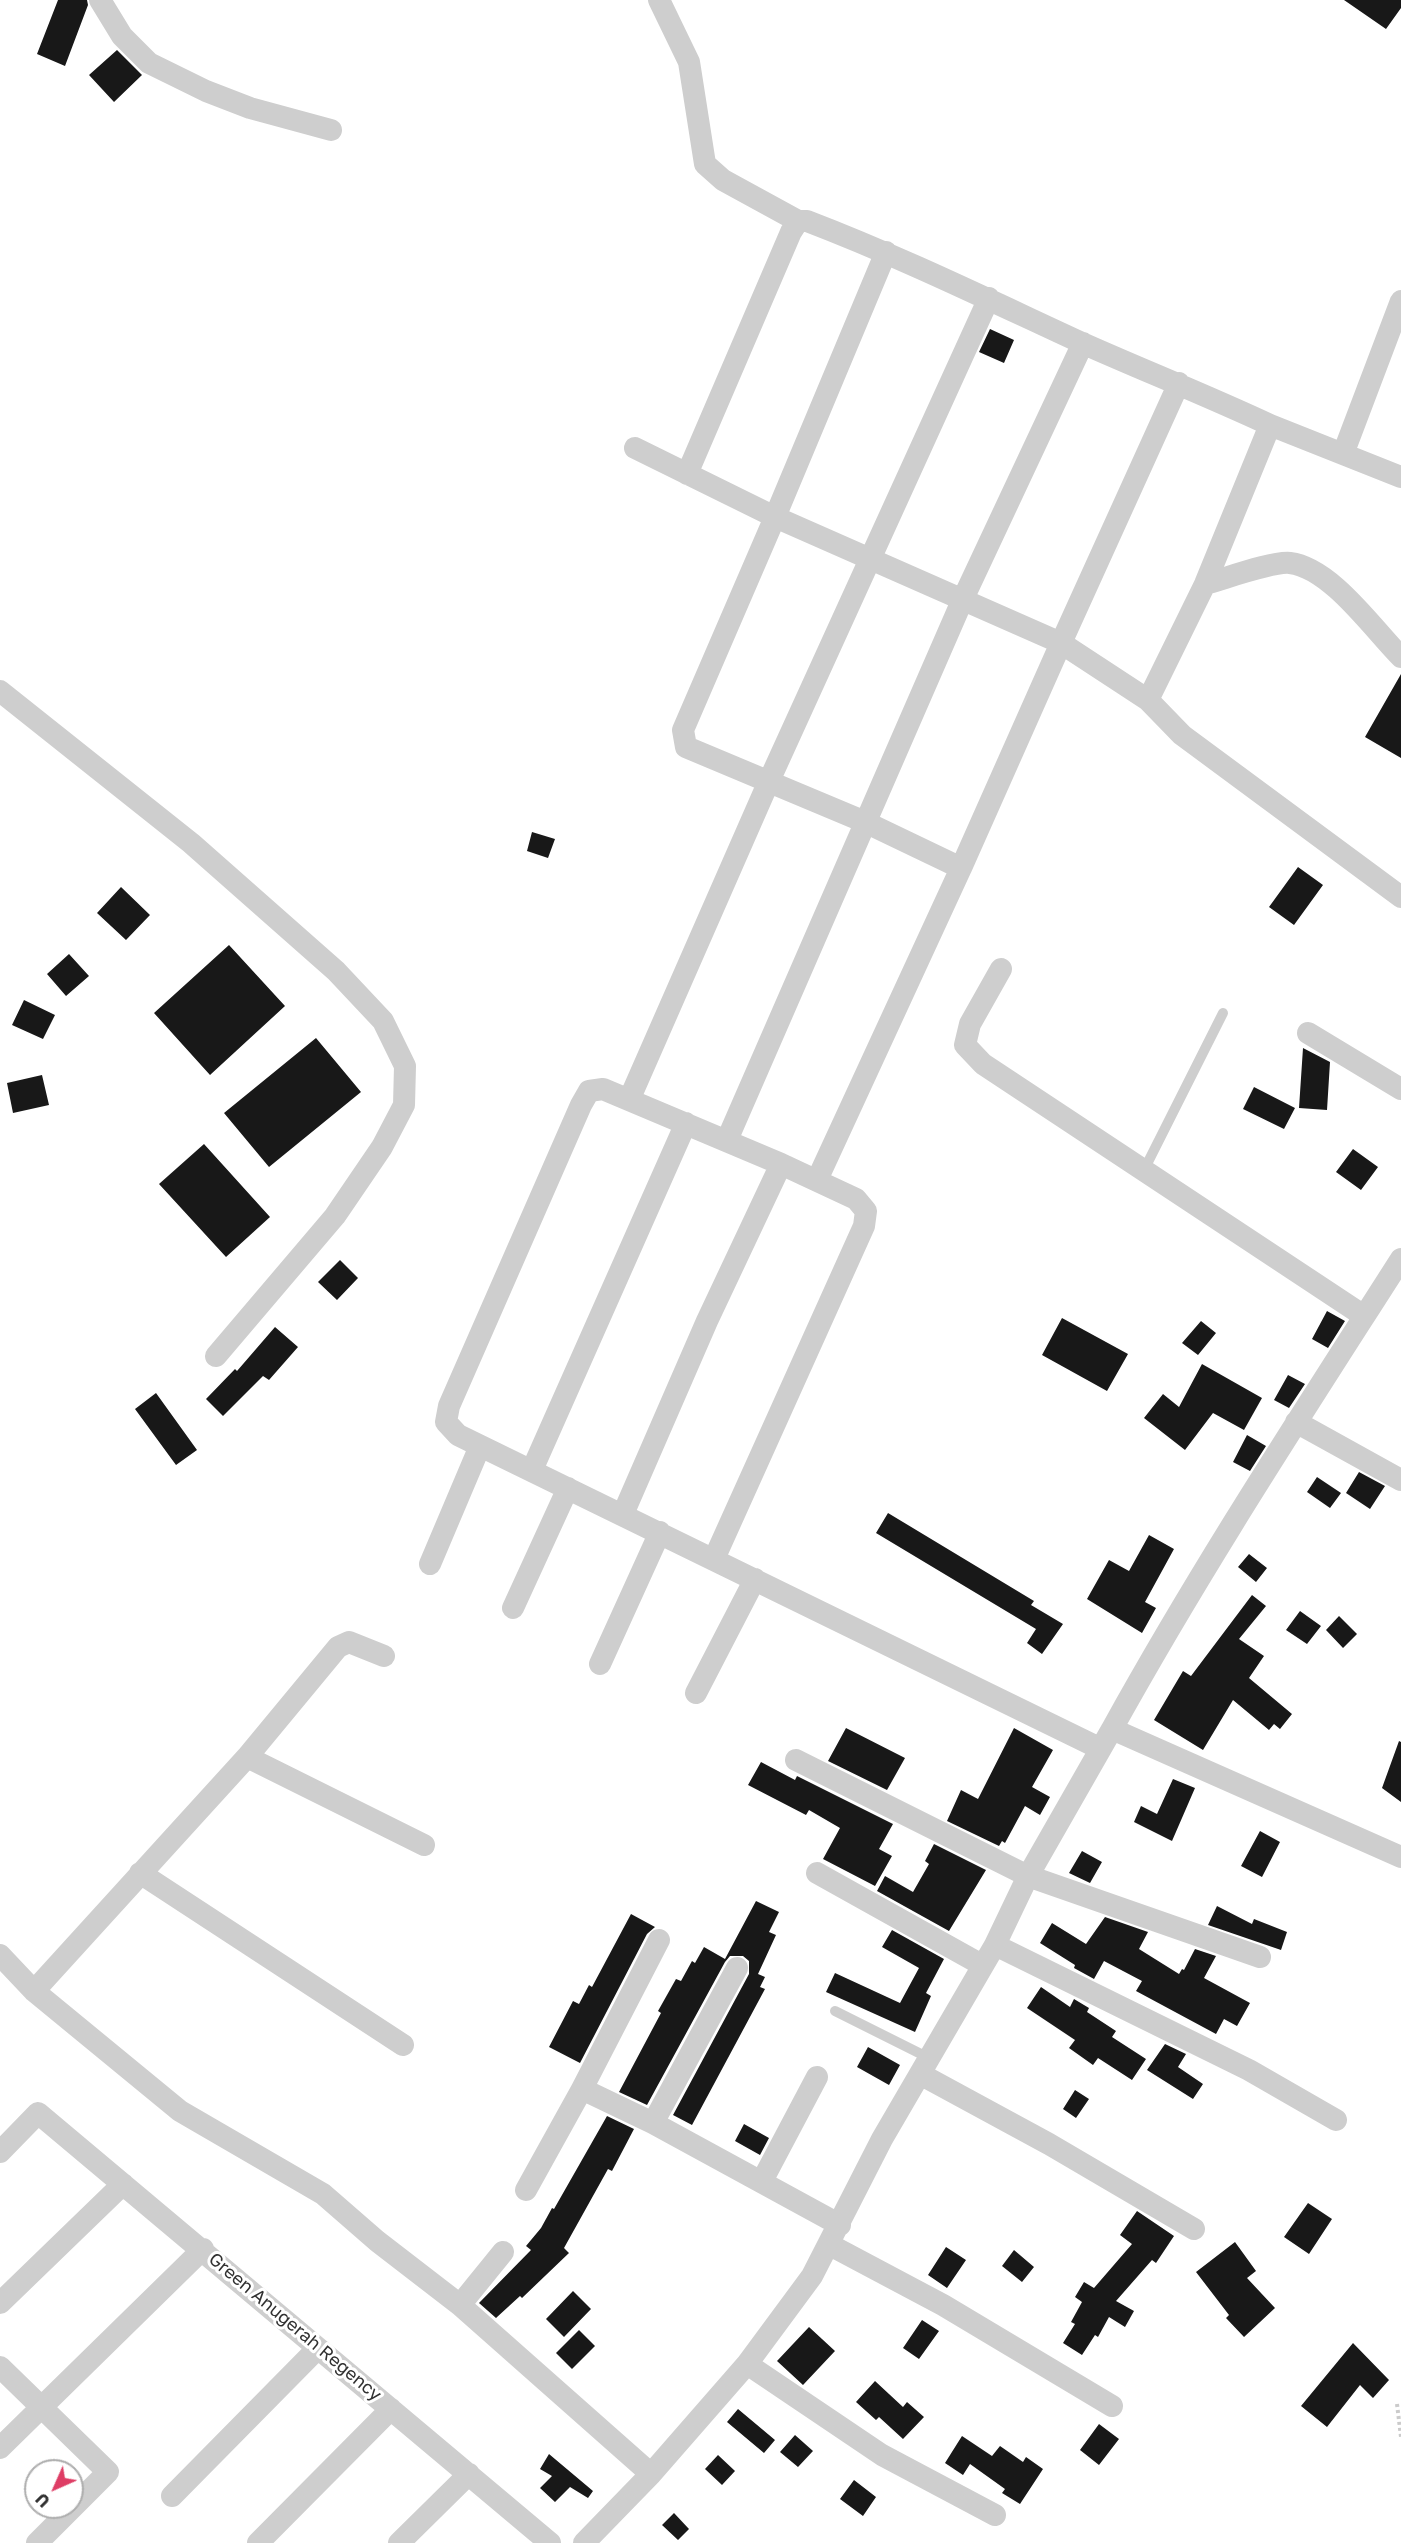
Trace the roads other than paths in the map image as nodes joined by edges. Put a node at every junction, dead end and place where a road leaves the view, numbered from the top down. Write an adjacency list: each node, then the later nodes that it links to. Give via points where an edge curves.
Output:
1 (100, 0): 3 (street, via 122,36 149,63 250,108)
2 (659, 0): 4 (street, via 689,62 705,165 723,180)
3 (331, 130)
4 (798, 221): 5 (street); 13 (street)
5 (886, 252): 6 (street); 15 (street)
6 (989, 298): 8 (street); 16 (street)
7 (1401, 301): 12 (street)
8 (1083, 343): 9 (street); 18 (street)
9 (1179, 383): 10 (street); 19 (street)
10 (1270, 425): 12 (street); 17 (street)
11 (635, 448): 13 (street)
12 (1343, 454): 14 (street)
13 (687, 474): 15 (street)
14 (1401, 477)
15 (775, 516): 16 (street); 23 (street, via 683,730 686,747)
16 (870, 560): 18 (street); 23 (street)
17 (1205, 584): 20 (street, via 1289,563 1311,569 1334,586); 22 (street)
18 (962, 601): 19 (street); 24 (street)
19 (1061, 643): 22 (street); 25 (street)
20 (1401, 657)
21 (0, 691): 39 (street, via 191,843 336,971 383,1021 405,1066 404,1105 382,1147 335,1216)
22 (1148, 700): 26 (street, via 1182,735)
23 (769, 781): 24 (street); 31 (street)
24 (865, 822): 25 (street); 33 (street)
25 (961, 868): 36 (street)
26 (1401, 897)
27 (1001, 969): 35 (street, via 970,1024 965,1046 983,1064)
28 (1223, 1013): 35 (lane)
29 (1308, 1033): 30 (street)
30 (1401, 1089)
31 (629, 1100): 32 (street); 41 (street, via 603,1089 588,1091 453,1396 446,1422 458,1435)
32 (686, 1123): 33 (street); 42 (street)
33 (727, 1140): 34 (street)
34 (781, 1164): 36 (street); 45 (street)
35 (1144, 1170): 38 (street)
36 (817, 1180): 47 (street, via 856,1198 866,1211 864,1226)
37 (1401, 1259): 38 (street)
38 (1364, 1316): 40 (street)
39 (216, 1356)
40 (1296, 1422): 43 (street); 54 (street, via 1167,1629)
41 (480, 1446): 42 (street); 48 (street)
42 (532, 1470): 44 (street)
43 (1401, 1480)
44 (568, 1488): 45 (street); 50 (street)
45 (623, 1514): 46 (street)
46 (660, 1532): 47 (street); 52 (street)
47 (714, 1559): 49 (street)
48 (430, 1564)
49 (755, 1579): 53 (street); 55 (street)
50 (513, 1608)
51 (384, 1656): 56 (street, via 349,1642 338,1647)
52 (600, 1664)
53 (696, 1693)
54 (1112, 1729): 55 (street); 59 (street)
55 (1099, 1748): 62 (street)
56 (247, 1757): 58 (street); 60 (street)
57 (796, 1760): 62 (street)
58 (424, 1845)
59 (1401, 1857)
60 (140, 1873): 69 (street); 71 (street)
61 (817, 1873): 67 (street)
62 (1028, 1876): 64 (street); 66 (street)
63 (659, 1940): 74 (street)
64 (995, 1945): 67 (street); 75 (street, via 1249,2070)
65 (0, 1955): 69 (street)
66 (1260, 1957)
67 (982, 1965): 72 (street)
68 (737, 1968): 76 (street)
69 (34, 1991): 87 (street, via 180,2111 323,2194)
70 (835, 2011): 72 (lane)
71 (403, 2045)
72 (925, 2066): 81 (street, via 882,2139); 82 (street)
73 (817, 2077): 78 (street)
74 (582, 2089): 76 (street); 80 (street)
75 (1336, 2120)
76 (653, 2123): 78 (street)
77 (0, 2152): 79 (street, Green Anugerah Regency, via 38,2113)
78 (762, 2181): 81 (street)
79 (123, 2184): 84 (street, Green Anugerah Regency); 86 (street)
80 (526, 2190)
81 (840, 2225): 83 (street)
82 (1194, 2229)
83 (830, 2245): 89 (street); 91 (street, via 943,2305)
84 (202, 2249): 88 (street, Green Anugerah Regency); 92 (street)
85 (503, 2252): 87 (street)
86 (0, 2303)
87 (460, 2305): 96 (street)
88 (318, 2348): 93 (street, Green Anugerah Regency); 97 (street)
89 (747, 2364): 96 (street); 98 (street, via 882,2455)
90 (0, 2367): 92 (street)
91 (1112, 2406)
92 (41, 2407): 94 (street); 99 (street, via 108,2472)
93 (391, 2409): 95 (street, Green Anugerah Regency); 100 (street)
94 (0, 2448)
95 (469, 2474): 101 (street); 102 (street, Green Anugerah Regency)
96 (651, 2474): 103 (street)
97 (172, 2496)
98 (995, 2515)
99 (37, 2543)
100 (258, 2543)
101 (399, 2543)
102 (550, 2543)
103 (584, 2543)

